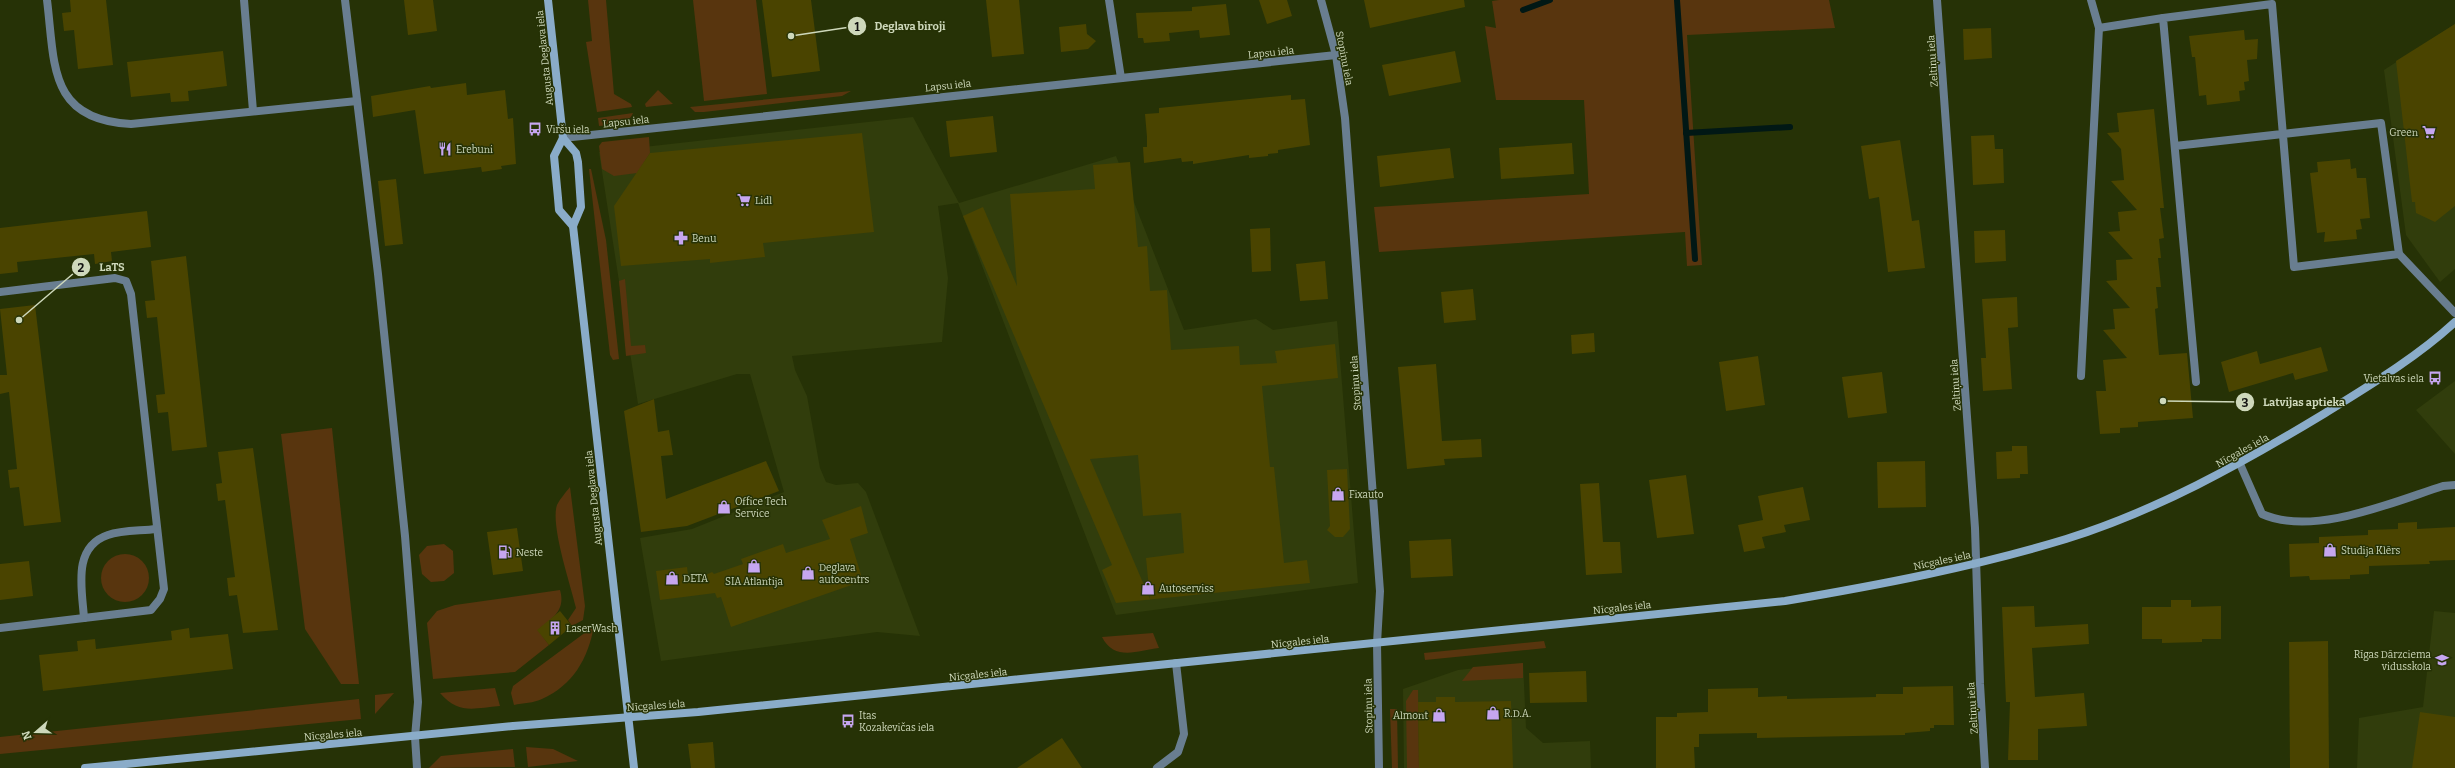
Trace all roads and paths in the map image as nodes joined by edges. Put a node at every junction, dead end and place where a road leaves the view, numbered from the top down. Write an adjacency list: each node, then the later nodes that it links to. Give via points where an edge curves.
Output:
1 (47, 0): 14 (street, via 57,78 69,99 81,111 99,120 131,124)
2 (244, 0): 14 (street)
3 (345, 0): 13 (street)
4 (548, 0): 16 (street, Augusta Deglava iela)
5 (1109, 0): 12 (street)
6 (1321, 0): 11 (street, Stopiņu iela)
7 (1937, 0): 28 (street, Zeltiņu iela)
8 (2091, 0): 10 (street)
9 (2163, 18): 10 (street); 15 (street, via 2272,4); 17 (street)
10 (2099, 28): 23 (street)
11 (1336, 55): 12 (street, Lapsu iela); 31 (street, Stopiņu iela, via 1345,118 1380,591)
12 (1121, 78): 16 (street, Lapsu iela)
13 (357, 101): 14 (street); 34 (street, via 378,274 410,591 418,702)
14 (253, 111)
15 (2284, 134): 17 (street); 19 (street, via 2381,123); 19 (street, via 2294,266)
16 (563, 138): 18 (street, Augusta Deglava iela, via 576,153 582,208); 18 (street, via 554,156 559,210)
17 (2175, 146): 24 (street)
18 (574, 226): 33 (street, Augusta Deglava iela)
19 (2399, 254): 21 (street)
20 (0, 292): 27 (street, via 115,278 126,281 131,294)
21 (2455, 313)
22 (2455, 322): 25 (street, Nīcgales iela, via 2421,349 2351,397)
23 (2080, 376)
24 (2196, 382)
25 (2240, 464): 26 (street, via 2262,514 2276,521 2336,520 2444,486); 28 (street, Nīcgales iela, via 2108,524 2067,539)
26 (2455, 485)
27 (156, 528): 29 (street, via 108,535 93,542 86,552 80,577); 29 (street, via 164,589 160,599 151,610)
28 (1976, 563): 31 (street, Nīcgales iela, via 1862,588 1784,601); 40 (street, Zeltiņu iela)
29 (84, 618): 30 (street)
30 (0, 628)
31 (1377, 643): 32 (street, Nīcgales iela); 39 (street, Stopiņu iela)
32 (1176, 663): 33 (street, Nīcgales iela); 38 (street, via 1184,734 1178,752)
33 (628, 718): 34 (street, Nīcgales iela); 37 (street, Augusta Deglava iela)
34 (415, 737): 35 (street, Nīcgales iela); 36 (street)
35 (85, 768)
36 (417, 768)
37 (634, 768)
38 (1157, 768)
39 (1379, 768)
40 (1985, 768)

